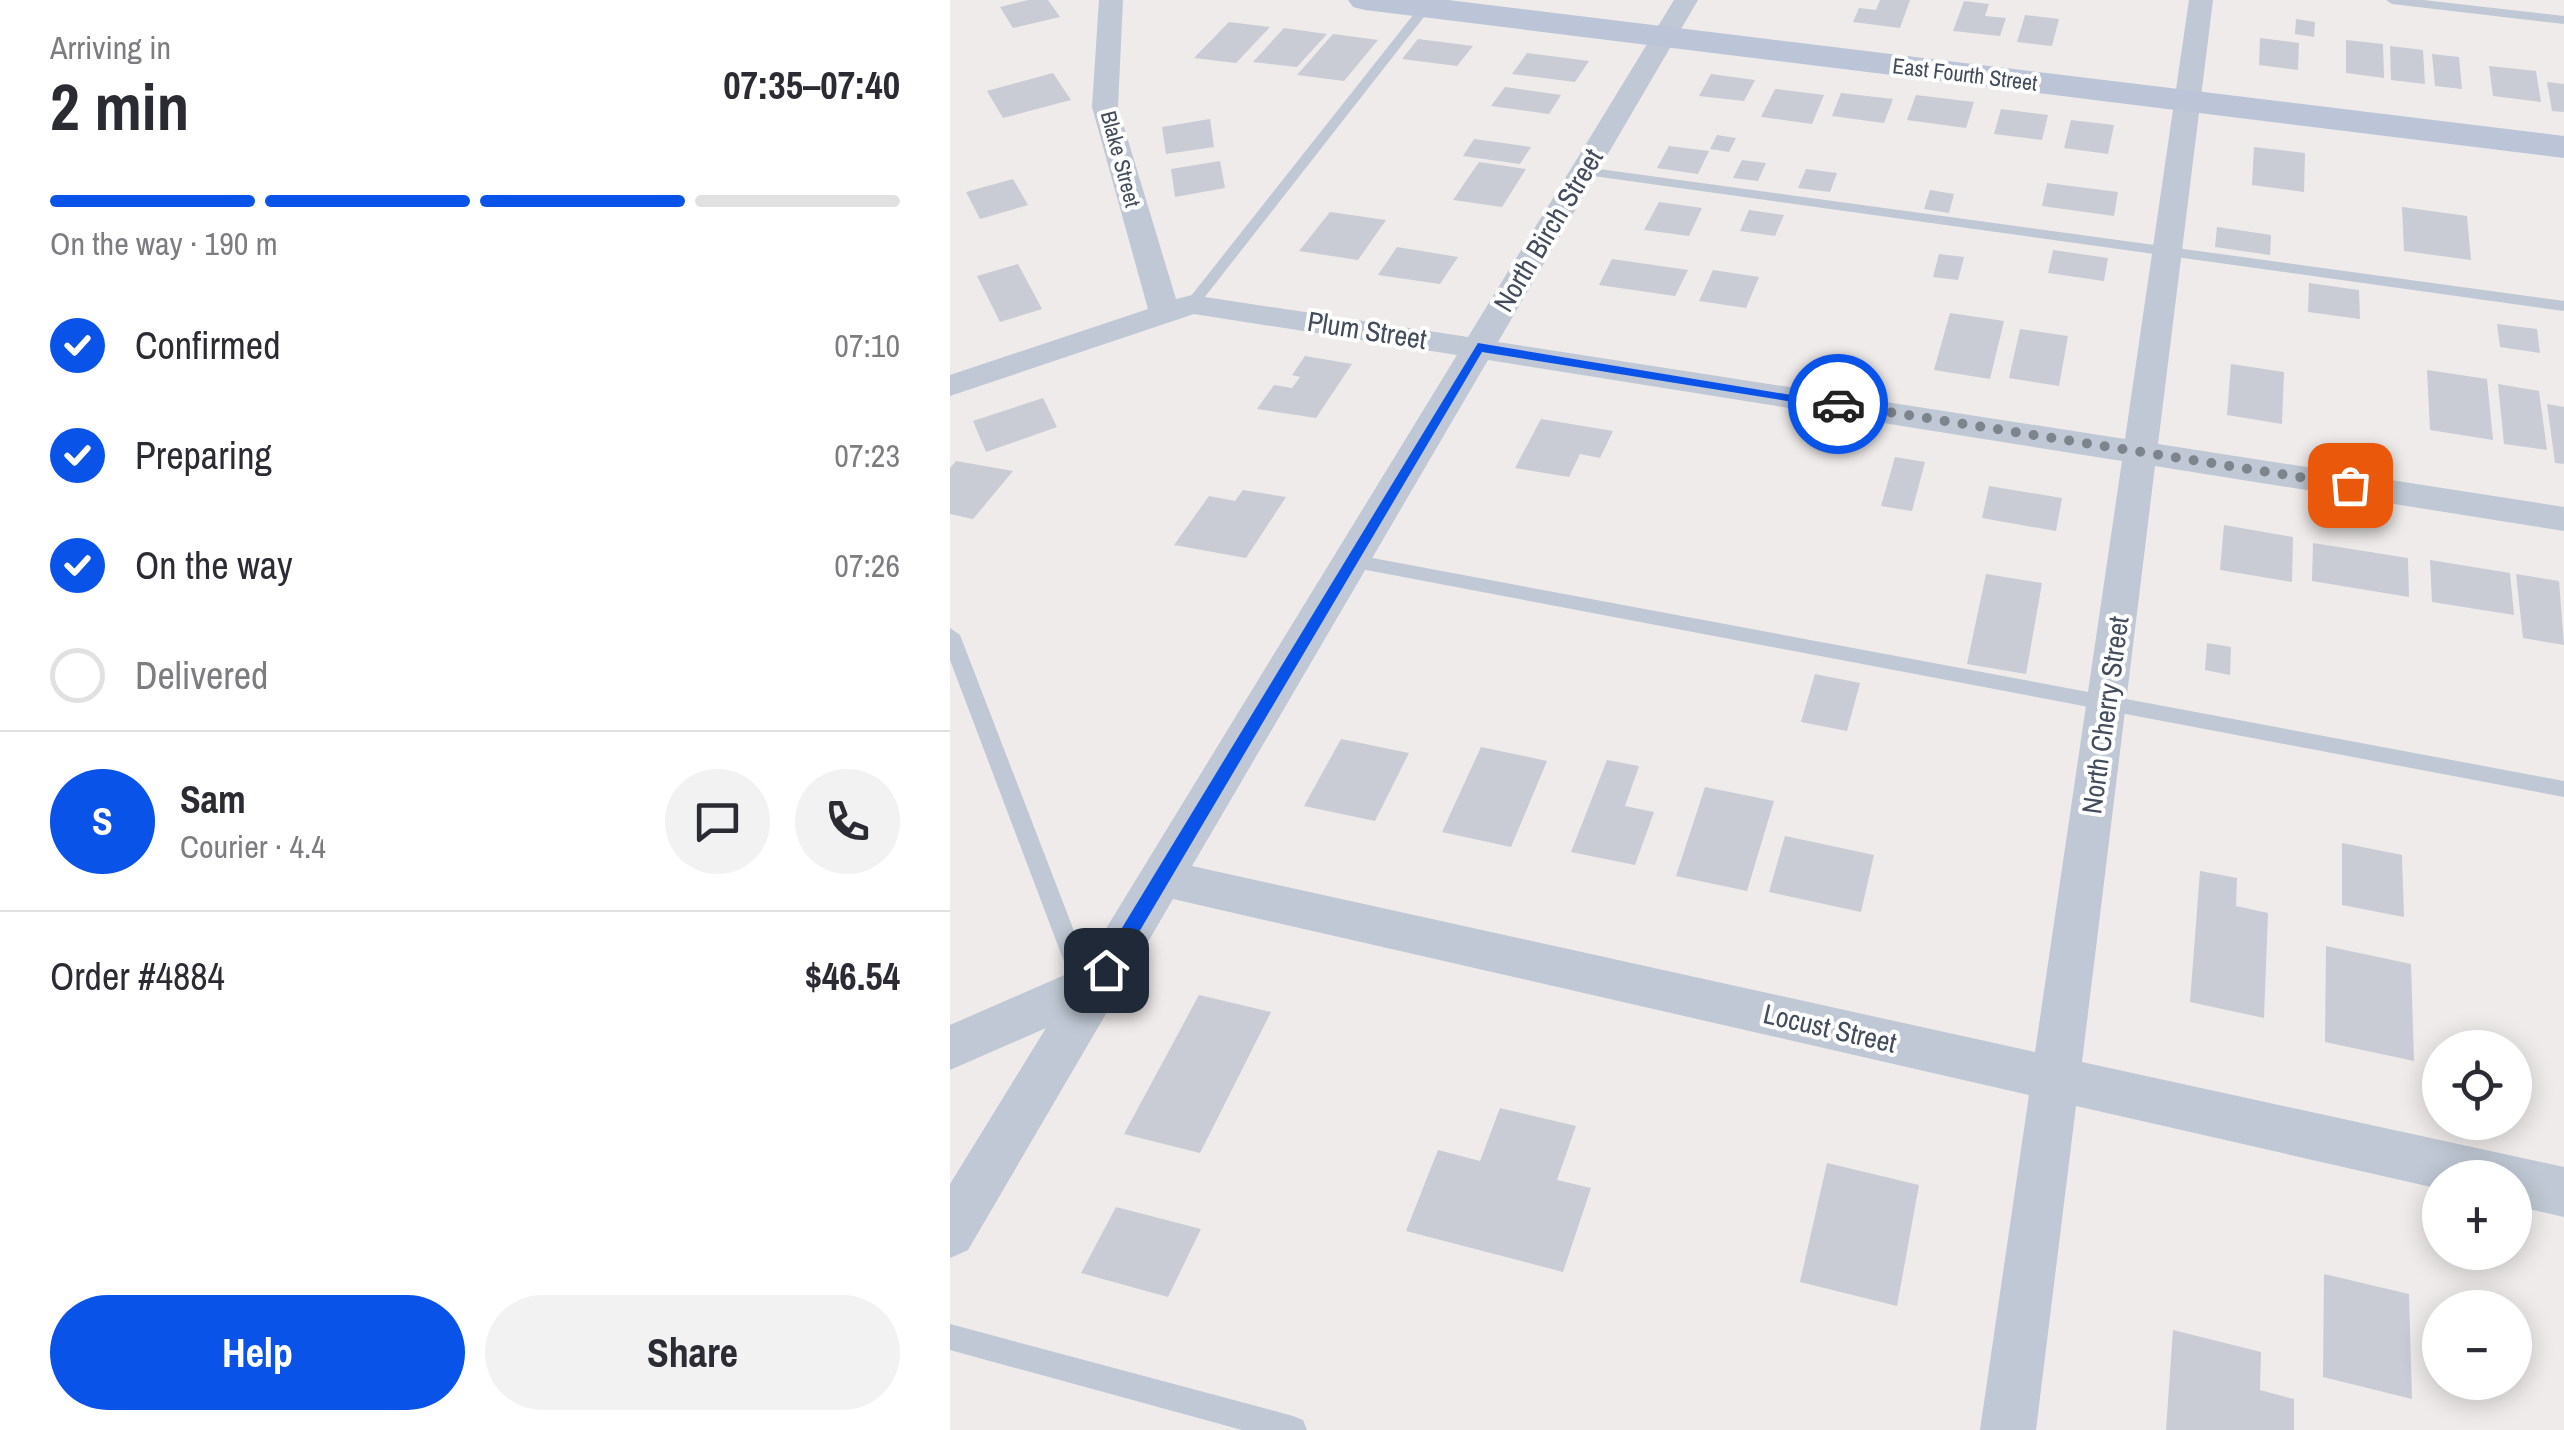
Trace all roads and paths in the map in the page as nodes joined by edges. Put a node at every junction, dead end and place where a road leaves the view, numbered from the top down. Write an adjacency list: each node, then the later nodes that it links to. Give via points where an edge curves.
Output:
1 (1111, 0): 14 (street, Blake Street, via 1105,107)
2 (1365, 0): 6 (main road, East Fourth Street)
3 (1686, 0): 8 (street, North Birch Street)
4 (2201, 0): 9 (street, North Cherry Street)
5 (2392, 0): 7 (lane)
6 (1428, 4): 8 (main road, East Fourth Street); 14 (lane)
7 (2564, 20)
8 (1664, 36): 9 (main road, East Fourth Street); 11 (street, North Birch Street)
9 (2188, 101): 10 (main road, East Fourth Street); 12 (street, North Cherry Street)
10 (2564, 148)
11 (1584, 170): 12 (lane); 15 (street, North Birch Street)
12 (2164, 251): 13 (lane); 17 (street, North Cherry Street)
13 (2564, 306)
14 (1178, 309): 15 (street, Plum Street); 16 (street, Plum Street)
15 (1478, 347): 17 (street, Plum Street); 19 (street, North Birch Street)
16 (950, 386)
17 (2140, 452): 18 (street, Plum Street); 21 (street, North Cherry Street)
18 (2564, 519)
19 (1351, 561): 21 (lane); 23 (street, North Birch Street)
20 (950, 635): 24 (lane)
21 (2106, 703): 22 (lane); 26 (street, North Cherry Street)
22 (2564, 788)
23 (1162, 878): 24 (street, North Birch Street); 26 (street, Locust Street)
24 (1096, 979): 25 (street); 30 (street, North Birch Street)
25 (950, 1048)
26 (2056, 1078): 27 (street, Locust Street); 33 (street, North Cherry Street)
27 (2422, 1161)
28 (2532, 1185): 29 (street)
29 (2564, 1192)
30 (950, 1232)
31 (950, 1337): 32 (lane)
32 (1292, 1430)
33 (2008, 1430)

